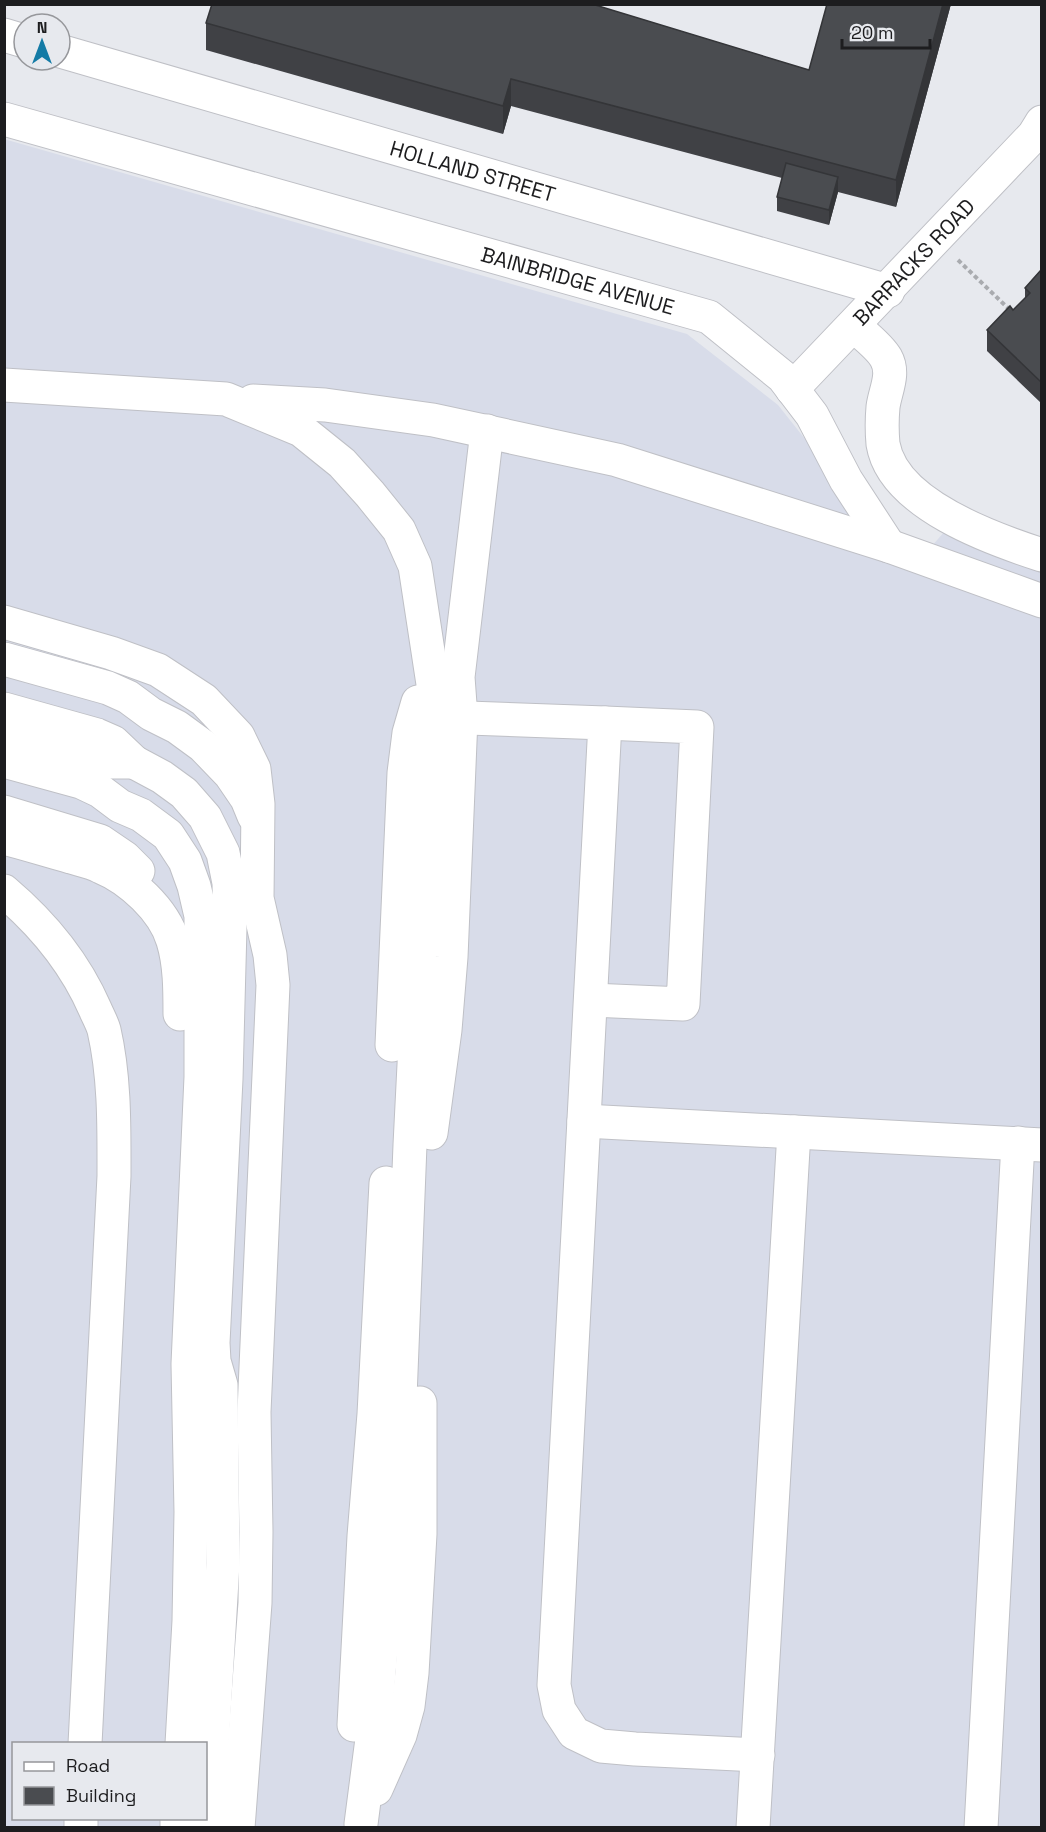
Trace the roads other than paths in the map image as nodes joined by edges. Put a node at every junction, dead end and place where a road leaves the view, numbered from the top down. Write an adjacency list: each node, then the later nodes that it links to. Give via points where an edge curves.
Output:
1 (72, 54): 4 (street, HOLLAND STREET)
2 (4, 119): 7 (street, BAINBRIDGE AVENUE, via 709,317 783,377)
3 (1039, 129): 4 (street, BARRACKS ROAD)
4 (888, 291): 5 (street, BARRACKS ROAD)
5 (854, 326): 7 (street, BARRACKS ROAD); 11 (street, via 886,357 890,368 883,407 883,443 889,463 926,502 945,515 998,541)
6 (4, 386): 8 (street)
7 (792, 389): 10 (street, BAINBRIDGE AVENUE, via 812,415 846,480)
8 (226, 399): 9 (street, via 326,405); 18 (street, via 301,430 342,463 399,530 415,566)
9 (487, 431): 10 (street, via 617,460); 18 (street, via 458,677)
10 (889, 546): 12 (street)
11 (1041, 555)
12 (1041, 601)
13 (4, 622): 26 (street, via 158,670 204,700 238,736 255,769)
14 (4, 659): 17 (street, via 108,688)
15 (4, 682): 17 (street, via 105,710)
16 (4, 709): 22 (street, via 97,735 113,742)
17 (151, 714): 26 (street, via 177,727 230,774 247,799)
18 (436, 717): 19 (street); 40 (street, via 450,967 429,1170 420,1340 420,1534 412,1673 400,1735); 40 (street, via 406,748 404,773 377,1367 354,1707 354,1767)
19 (605, 723): 31 (street); 31 (street, via 697,727 684,992 683,1004)
20 (4, 735): 22 (street, via 90,759)
21 (4, 760): 24 (street, via 81,782)
22 (134, 762): 35 (street, via 184,793 205,817 223,854 229,883 226,1078 213,1343)
23 (4, 784): 24 (street, via 73,804)
24 (120, 806): 36 (street, via 141,815 168,835 185,861 201,916 201,1077 188,1364)
25 (4, 812): 30 (street, via 100,841 125,858 143,876 158,900)
26 (258, 827): 29 (street)
27 (4, 838): 30 (street, via 119,875 150,903)
28 (4, 891): 37 (street, via 60,948 86,988 104,1029 111,1072 114,1176)
29 (257, 897): 35 (street, via 234,1343); 42 (street, via 273,985 254,1412 255,1604)
30 (172, 938): 36 (street, via 180,1029 165,1370)
31 (591, 1000): 32 (street)
32 (584, 1121): 33 (street); 39 (street, via 554,1685 559,1710 574,1733 601,1746)
33 (794, 1131): 34 (street); 39 (street)
34 (1030, 1144): 44 (street)
35 (221, 1385): 41 (street, via 223,1563)
36 (191, 1542): 38 (street)
37 (85, 1742)
38 (182, 1742)
39 (758, 1755): 43 (street)
40 (362, 1826)
41 (207, 1827)
42 (238, 1827)
43 (753, 1827)
44 (981, 1827)

